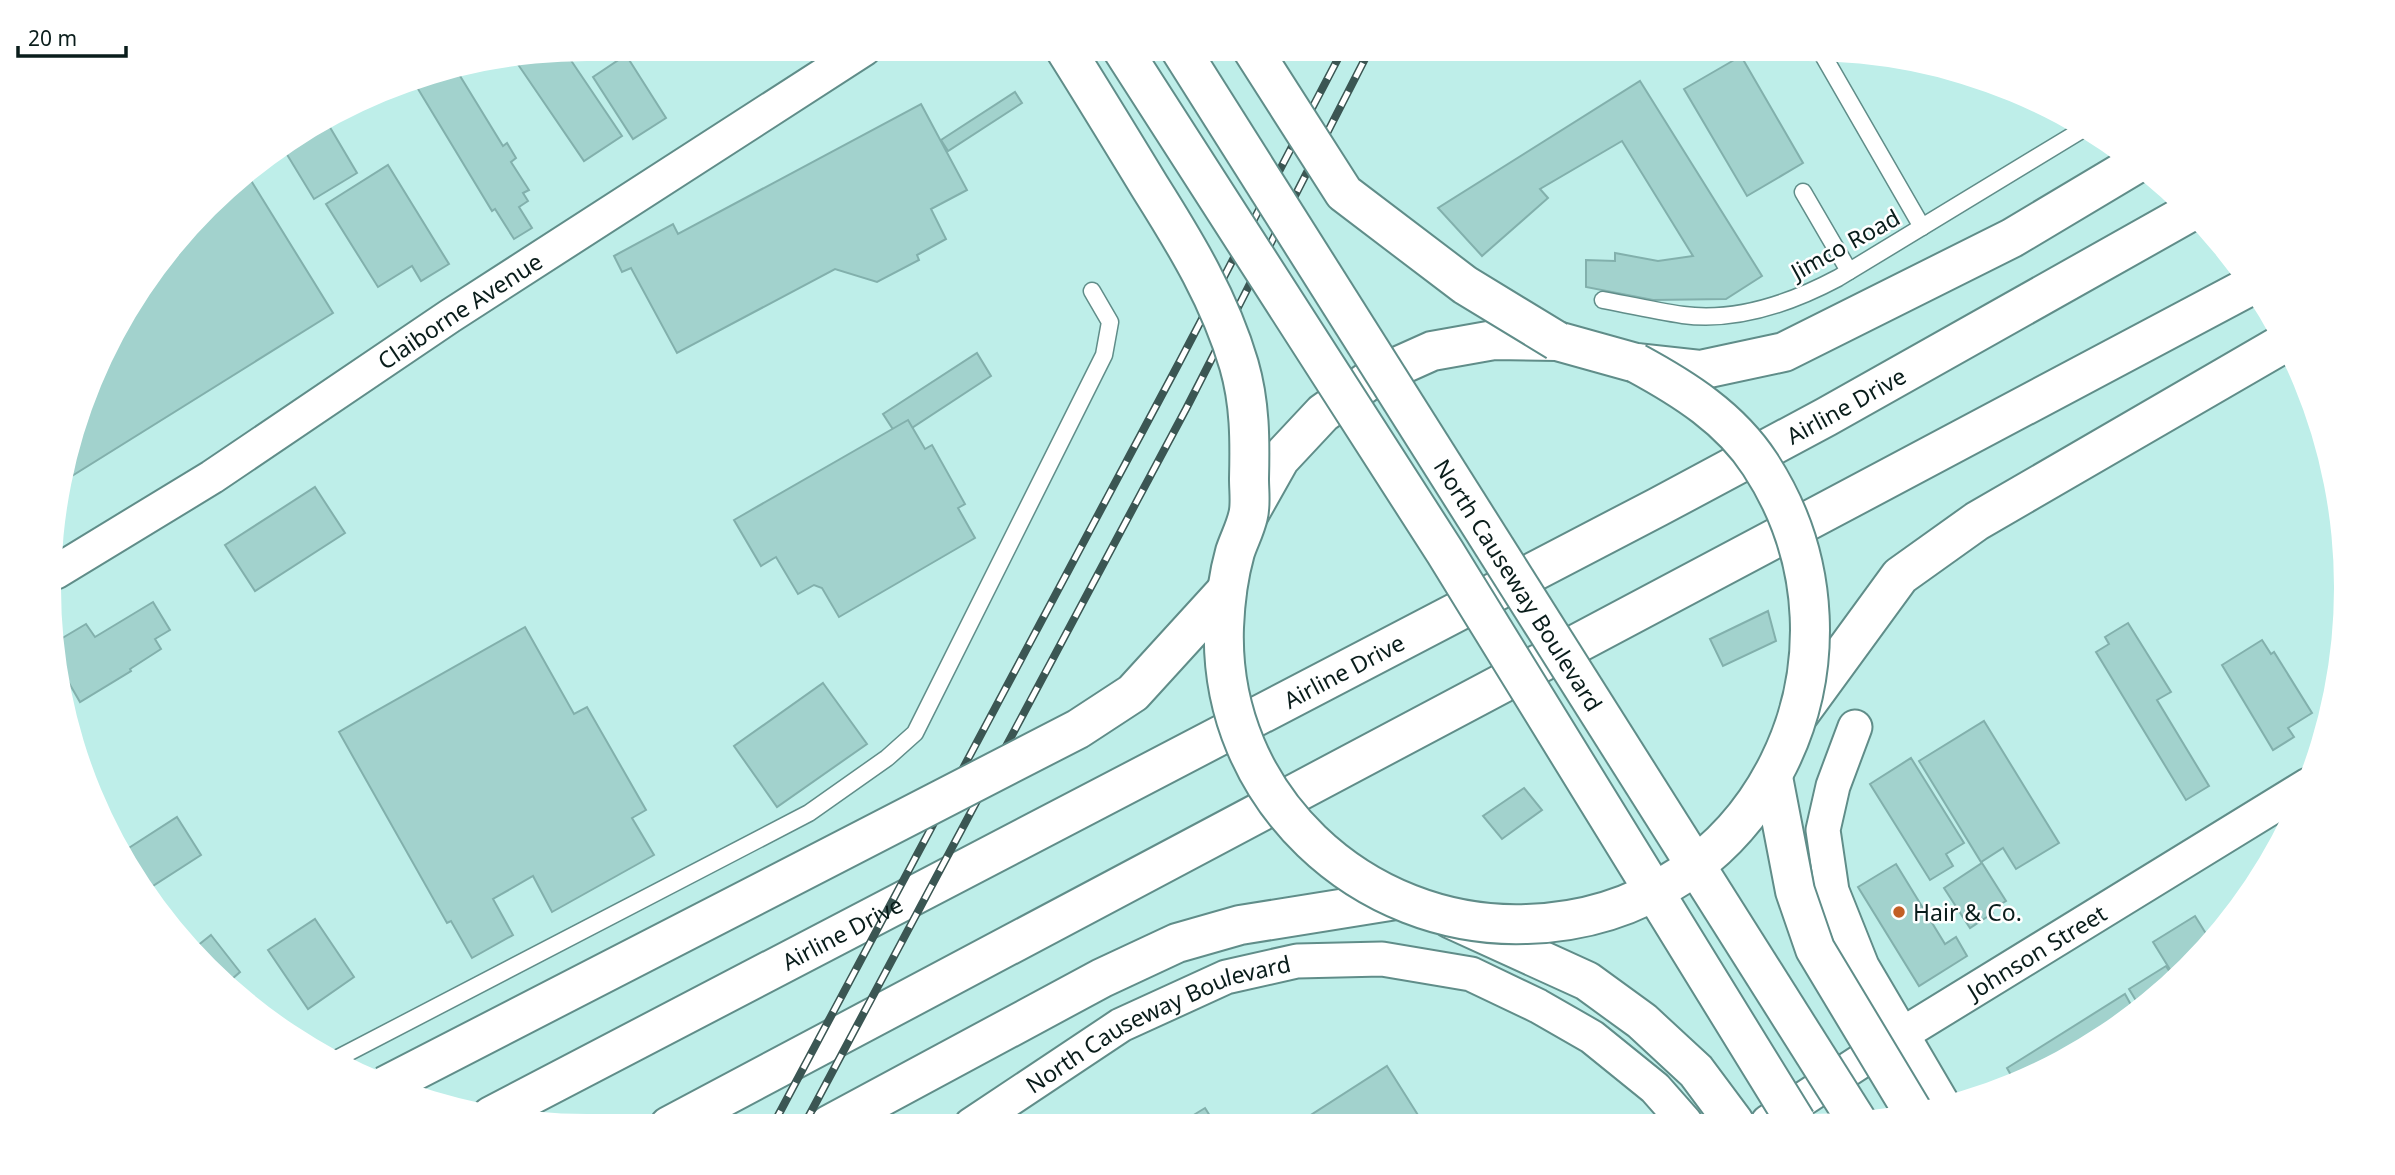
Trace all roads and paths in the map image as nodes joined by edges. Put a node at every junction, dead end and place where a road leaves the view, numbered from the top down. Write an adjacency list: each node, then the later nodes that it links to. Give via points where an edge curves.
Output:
1 (845, 61): 20 (street, Claiborne Avenue, via 450,316 212,477)
2 (1072, 61): 19 (highway, bridge, via 1196,260 1220,313 1240,367 1250,421)
3 (1130, 61): 41 (highway, North Causeway Boulevard, bridge, via 1445,552)
4 (1188, 61): 34 (highway, North Causeway Boulevard, bridge)
5 (1260, 61): 16 (highway, bridge, via 1343,193 1465,285)
6 (1827, 62): 11 (lane)
7 (2075, 134): 11 (lane, Jimco Road)
8 (2127, 169): 18 (highway, via 2012,238 1784,352 1700,370)
9 (1803, 192): 12 (lane)
10 (2182, 217): 33 (highway, Airline Drive, via 1658,507)
11 (1922, 227): 12 (lane, Jimco Road)
12 (1850, 271): 15 (lane, Jimco Road, via 1802,297 1738,314 1685,315)
13 (2242, 290): 35 (highway)
14 (1092, 291): 29 (lane, via 1110,322 1104,355 915,733 809,813)
15 (1603, 300)
16 (1556, 341): 18 (highway); 19 (highway, bridge, via 1494,340 1432,351 1374,377 1323,413 1280,460)
17 (2275, 348): 22 (highway, via 1977,521 1900,576)
18 (1636, 363): 22 (highway, bridge, via 1683,388 1723,421 1758,461 1784,507 1803,556 1811,608 1810,661)
19 (1249, 514): 21 (highway, bridge)
20 (62, 569)
21 (1227, 590): 26 (highway, bridge, via 1226,674 1250,754 1270,792 1325,855); 30 (highway, bridge, via 1133,693 1078,729)
22 (1800, 713): 24 (highway, bridge)
23 (1855, 727): 28 (street, via 1833,786 1823,830 1832,891 1862,966)
24 (1773, 777): 27 (highway, bridge, via 1741,822 1702,860 1658,890 1607,912 1540,924 1499,925); 32 (highway, bridge, via 1795,891 1815,949)
25 (2291, 796): 28 (street, Johnson Street)
26 (1396, 900): 27 (highway, bridge); 36 (highway, via 1240,925 1177,943 1102,978)
27 (1446, 917): 39 (highway, bridge, via 1587,981 1642,1021 1696,1071)
28 (1901, 1035): 31 (street); 40 (street, Johnson Street)
29 (346, 1054)
30 (399, 1079)
31 (1938, 1097)
32 (1908, 1104)
33 (508, 1107)
34 (1851, 1112)
35 (692, 1114)
36 (849, 1114)
37 (988, 1114): 38 (street, North Causeway Boulevard, via 1121,1025 1226,977 1297,961 1382,959 1471,974 1538,1006 1592,1037 1656,1088)
38 (1678, 1114)
39 (1728, 1114)
40 (1780, 1114)
41 (1791, 1114)

